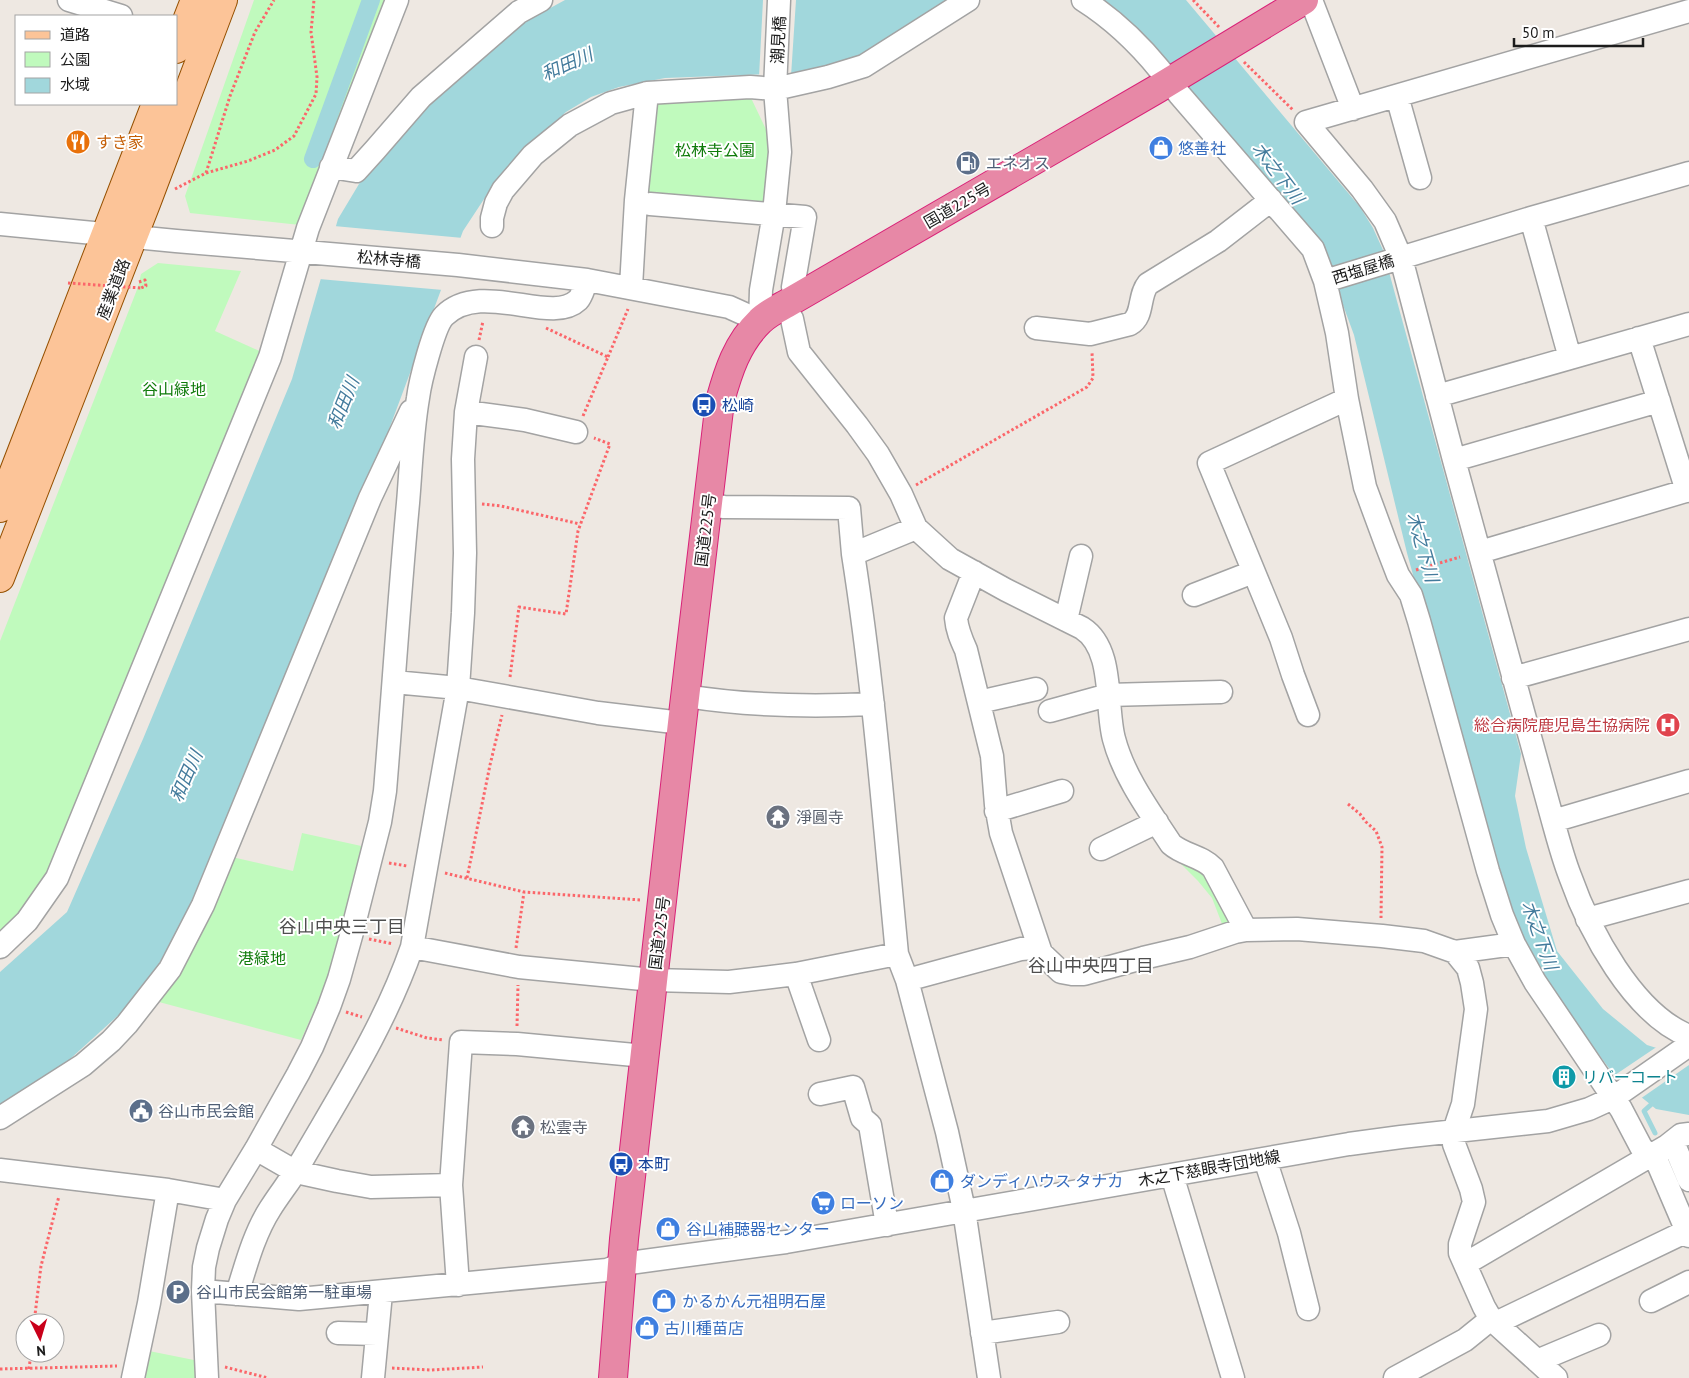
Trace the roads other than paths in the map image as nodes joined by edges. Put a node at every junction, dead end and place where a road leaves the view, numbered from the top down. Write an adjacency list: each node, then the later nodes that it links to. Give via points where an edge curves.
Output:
1 (70, 0): 12 (street)
2 (195, 0): 13 (main road)
3 (224, 0): 30 (main road, 産業道路)
4 (397, 0): 20 (street)
5 (541, 0): 20 (street, via 519,12 421,97 356,171)
6 (780, 0): 15 (street, 潮見橋)
7 (968, 0): 15 (street, via 864,66 828,77)
8 (1083, 0): 14 (street, via 1122,29)
9 (1304, 0): 14 (highway, 国道225号)
10 (1311, 0): 19 (street)
11 (1688, 9): 17 (street)
12 (118, 15)
13 (178, 39)
14 (1172, 81): 23 (street); 38 (highway, 国道225号)
15 (776, 84): 16 (street); 25 (street, 潮見橋, via 780,152)
16 (647, 93): 28 (street, via 611,103 570,125 533,155 496,202); 36 (street)
17 (1397, 96): 19 (street); 22 (street)
18 (156, 105): 29 (main road, 産業道路)
19 (1353, 109): 32 (street, via 1306,122 1385,221)
20 (331, 167): 31 (street, via 308,228)
21 (1689, 173): 26 (street, 西塩屋橋)
22 (1420, 178)
23 (1271, 200): 34 (street, via 1313,249); 40 (street, via 1218,241 1148,284 1136,321 1090,334)
24 (650, 204): 25 (street)
25 (774, 213): 35 (street, via 805,217); 38 (street, 潮見橋, via 761,290)
26 (1531, 218): 32 (street, 西塩屋橋); 43 (street)
27 (0, 224): 29 (street, 松林寺橋)
28 (492, 226)
29 (105, 234): 30 (street, 松林寺橋); 55 (main road, 産業道路)
30 (134, 237): 31 (street, 松林寺橋); 62 (main road, 産業道路)
31 (311, 252): 33 (street, 松林寺橋); 88 (street, via 57,878 27,921)
32 (1402, 258): 34 (street, 西塩屋橋); 45 (street)
33 (587, 280): 36 (street, 松林寺橋); 44 (street, via 579,300 562,309 481,301 468,302 450,310 436,328)
34 (1324, 281): 46 (street, via 1337,333)
35 (793, 287)
36 (629, 298): 38 (street, 松林寺橋, via 729,307)
37 (792, 318): 56 (street, via 799,352 878,454)
38 (760, 321): 54 (highway, 国道225号, via 746,337 730,367 720,401)
39 (1689, 324): 41 (street)
40 (1036, 328)
41 (1640, 338): 43 (street); 47 (street)
42 (476, 357): 48 (street)
43 (1570, 358): 45 (street)
44 (418, 396): 52 (street); 53 (street)
45 (1437, 396): 50 (street)
46 (1347, 399): 61 (street, via 1209,463); 87 (street, via 1365,486 1398,575 1416,612 1488,871)
47 (1659, 401): 50 (street); 51 (street)
48 (466, 412): 49 (street, via 525,420); 68 (street, via 463,459 464,613)
49 (576, 432)
50 (1454, 460): 58 (street)
51 (1688, 490): 58 (street)
52 (370, 498): 53 (street); 102 (street, via 203,905 170,969 111,1041 53,1086)
53 (408, 500): 67 (street)
54 (708, 505): 57 (street, via 849,508); 72 (highway, 国道225号)
55 (0, 508)
56 (916, 528): 57 (street); 60 (street, via 950,558)
57 (853, 554): 74 (street)
58 (1471, 554): 66 (street)
59 (1080, 556): 64 (street)
60 (974, 572): 64 (street); 73 (street, via 956,618)
61 (1253, 572): 63 (street); 76 (street, via 1281,638)
62 (0, 578)
63 (1194, 595)
64 (1066, 620): 71 (street, via 1089,633 1098,644 1104,659)
65 (1689, 629): 66 (street)
66 (1513, 678): 81 (street)
67 (394, 682): 68 (street); 105 (street, via 380,822 352,936 312,1047)
68 (458, 688): 77 (street, via 598,713); 89 (street)
69 (1036, 689): 73 (street)
70 (1221, 692): 71 (street)
71 (1108, 695): 75 (street); 82 (street, via 1116,748)
72 (686, 696): 74 (street, via 780,705); 77 (highway, 国道225号)
73 (979, 702): 80 (street, via 992,756)
74 (873, 704): 92 (street)
75 (1050, 711)
76 (1308, 716)
77 (682, 723): 94 (highway, 国道225号)
78 (1689, 781): 81 (street)
79 (1062, 791): 80 (street)
80 (996, 811): 91 (street)
81 (1553, 821): 85 (street)
82 (1157, 822): 83 (street); 86 (street, via 1175,848 1213,868)
83 (1101, 848)
84 (1689, 891): 85 (street)
85 (1587, 919): 96 (street, via 1638,998 1660,1020)
86 (1246, 930): 90 (street, via 1297,929 1382,936 1424,941); 91 (street, via 1084,974 1061,972)
87 (1514, 944): 90 (street); 101 (street, via 1535,982)
88 (0, 947)
89 (412, 947): 94 (street, via 516,966); 109 (street, via 400,983 381,1022)
90 (1455, 952): 103 (street, via 1468,968 1476,1009 1463,1104)
91 (1041, 953): 95 (street, via 1032,948 1021,949)
92 (897, 954): 93 (street); 95 (street)
93 (796, 974): 94 (street, via 729,982); 97 (street)
94 (653, 980): 99 (highway, 国道225号)
95 (907, 980): 115 (street)
96 (1689, 1036)
97 (819, 1040)
98 (1689, 1045): 101 (street, 木之下慈眼寺団地線)
99 (645, 1056): 112 (street, via 461,1042); 118 (highway, 国道225号)
100 (820, 1094): 116 (street, via 853,1087 862,1118 870,1125)
101 (1616, 1096): 103 (street, 木之下慈眼寺団地線, via 1589,1109 1548,1121); 106 (street)
102 (0, 1118)
103 (1454, 1131): 107 (street, 木之下慈眼寺団地線); 119 (street, via 1454,1144 1474,1202 1460,1244)
104 (1681, 1138): 106 (street); 111 (street)
105 (256, 1149): 109 (street); 114 (street)
106 (1648, 1156): 117 (street, via 1656,1159); 119 (street)
107 (1265, 1159): 110 (street, 木之下慈眼寺団地線); 126 (street, via 1289,1233)
108 (0, 1170): 113 (street)
109 (296, 1172): 112 (street, via 371,1187); 124 (street, via 269,1210)
110 (1172, 1175): 115 (street, 木之下慈眼寺団地線); 140 (street)
111 (1689, 1180)
112 (451, 1185): 121 (street)
113 (168, 1190): 114 (street); 135 (street)
114 (226, 1200): 122 (street, via 217,1219 204,1267)
115 (964, 1210): 116 (street, 木之下慈眼寺団地線); 130 (street)
116 (887, 1225): 118 (street, 木之下慈眼寺団地線)
117 (1688, 1234): 127 (street)
118 (622, 1264): 121 (street, 木之下慈眼寺団地線, via 607,1270); 138 (highway, 国道225号)
119 (1465, 1264): 127 (street)
120 (1689, 1282): 125 (street)
121 (458, 1285): 123 (street, 木之下慈眼寺団地線)
122 (203, 1290): 124 (street, 木之下慈眼寺団地線); 134 (street)
123 (381, 1293): 124 (street, 木之下慈眼寺団地線, via 299,1299); 131 (street)
124 (237, 1294)
125 (1651, 1301)
126 (1308, 1309)
127 (1494, 1321): 133 (street); 136 (street)
128 (1058, 1322): 130 (street)
129 (338, 1333): 131 (street)
130 (982, 1333): 139 (street)
131 (377, 1334): 137 (street)
132 (1599, 1335): 133 (street)
133 (1537, 1361): 142 (street)
134 (207, 1370)
135 (134, 1372)
136 (1421, 1372): 141 (street)
137 (374, 1373)
138 (613, 1378)
139 (989, 1378)
140 (1233, 1378)
141 (1395, 1378)
142 (1556, 1378)

